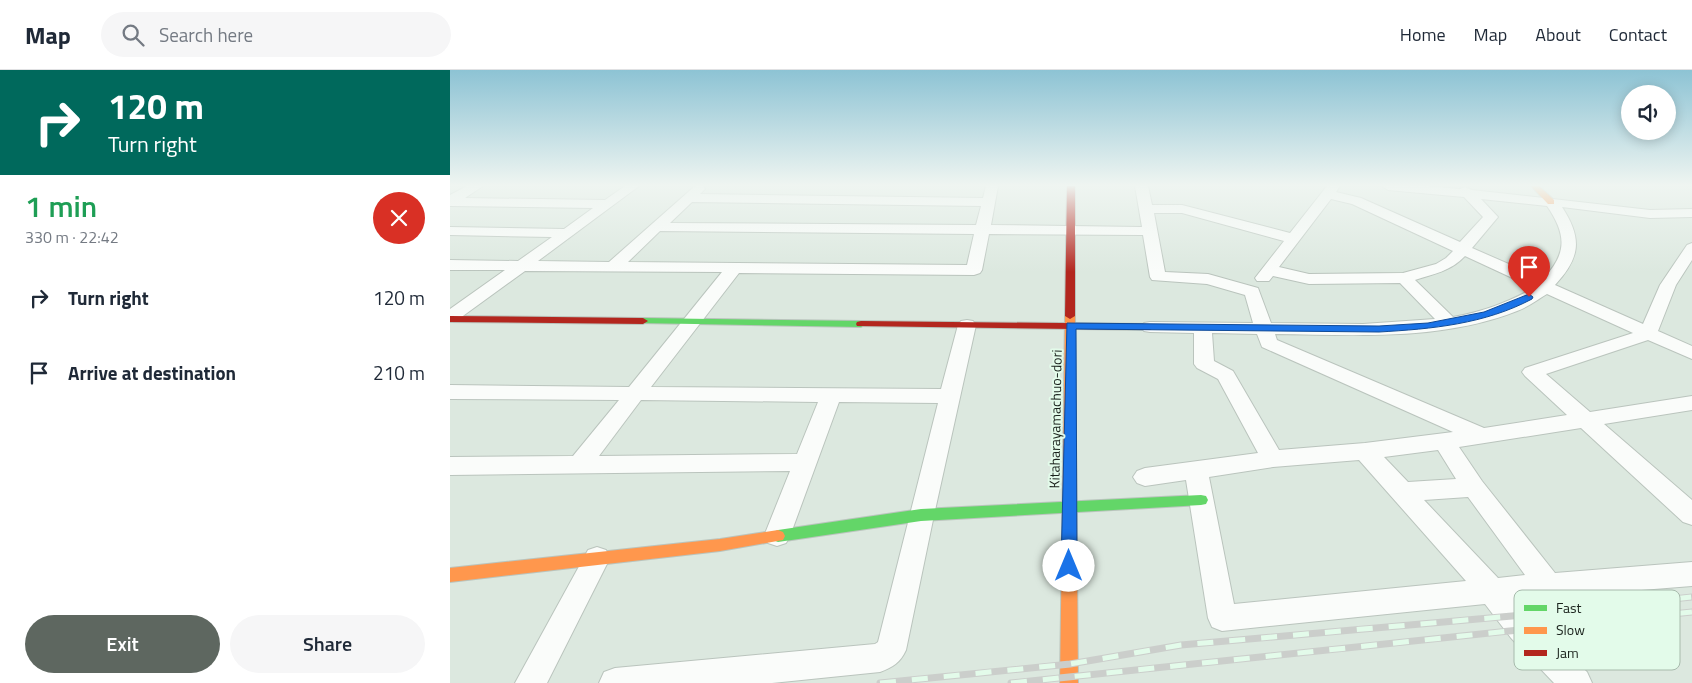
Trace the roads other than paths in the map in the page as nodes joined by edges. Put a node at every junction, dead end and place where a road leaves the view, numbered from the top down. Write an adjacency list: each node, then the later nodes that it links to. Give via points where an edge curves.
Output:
1 (593, 215): 16 (street)
2 (670, 215): 11 (street)
3 (986, 215): 13 (street)
4 (1071, 215): 14 (street, Kitaharayamachuo-dori)
5 (1147, 215): 15 (street)
6 (1203, 215): 17 (street)
7 (1313, 215): 17 (street)
8 (1386, 215): 19 (street)
9 (1488, 215): 19 (street, via 1491,218)
10 (1560, 215): 26 (street, via 1570,243 1564,265)
11 (656, 228): 13 (street); 22 (street)
12 (450, 231): 16 (street)
13 (982, 231): 14 (street); 23 (street, via 974,270)
14 (1071, 231): 15 (street); 32 (street, Kitaharayamachuo-dori)
15 (1150, 231): 27 (street, via 1158,277 1208,279)
16 (568, 232): 21 (street)
17 (1294, 239): 24 (street)
18 (1692, 248): 36 (street, via 1668,285)
19 (1461, 249): 25 (street, via 1452,261 1442,267); 26 (street)
20 (450, 265): 21 (street)
21 (522, 266): 22 (street); 28 (street)
22 (613, 267): 23 (street)
23 (734, 268): 29 (street)
24 (1269, 270): 25 (street, via 1309,279); 27 (street)
25 (1404, 278): 30 (street)
26 (1544, 287): 30 (street, via 1510,307); 36 (street)
27 (1252, 292): 35 (street)
28 (450, 318): 29 (street)
29 (691, 322): 31 (street); 39 (street)
30 (1449, 323): 35 (street, via 1379,329)
31 (967, 325): 32 (street); 41 (street)
32 (1071, 326): 33 (street); 56 (street, Kitaharayamachuo-dori)
33 (1150, 327): 34 (street)
34 (1203, 328): 35 (street); 47 (street, via 1204,364 1226,375)
35 (1264, 329): 44 (street, via 1269,343)
36 (1648, 334): 37 (street); 43 (street, via 1532,372)
37 (1692, 353)
38 (450, 392): 39 (street)
39 (635, 393): 40 (street); 49 (street)
40 (831, 395): 41 (street); 48 (street)
41 (949, 396): 57 (street)
42 (1692, 403): 43 (street)
43 (1585, 420): 44 (street); 58 (street)
44 (1482, 436): 45 (street)
45 (1443, 440): 46 (street); 53 (street)
46 (1365, 450): 47 (street); 54 (street)
47 (1273, 459): 51 (street)
48 (805, 462): 49 (street); 59 (street)
49 (579, 464): 50 (street)
50 (450, 466)
51 (1196, 471): 52 (street); 55 (street)
52 (1146, 477)
53 (1474, 487): 54 (street); 63 (street)
54 (1401, 492): 64 (street)
55 (1201, 500): 56 (street); 64 (street, via 1222,618)
56 (1068, 508): 57 (street); 69 (street, Kitaharayamachuo-dori)
57 (921, 515): 59 (street); 68 (street, via 892,650 880,658)
58 (1692, 515)
59 (777, 536): 60 (street)
60 (597, 558): 62 (street); 67 (street)
61 (1692, 574): 63 (street)
62 (450, 575)
63 (1548, 585): 64 (street)
64 (1492, 591): 65 (street)
65 (1514, 620)
66 (1563, 670): 70 (street)
67 (531, 683)
68 (615, 683)
69 (1069, 683)
70 (1576, 683)

